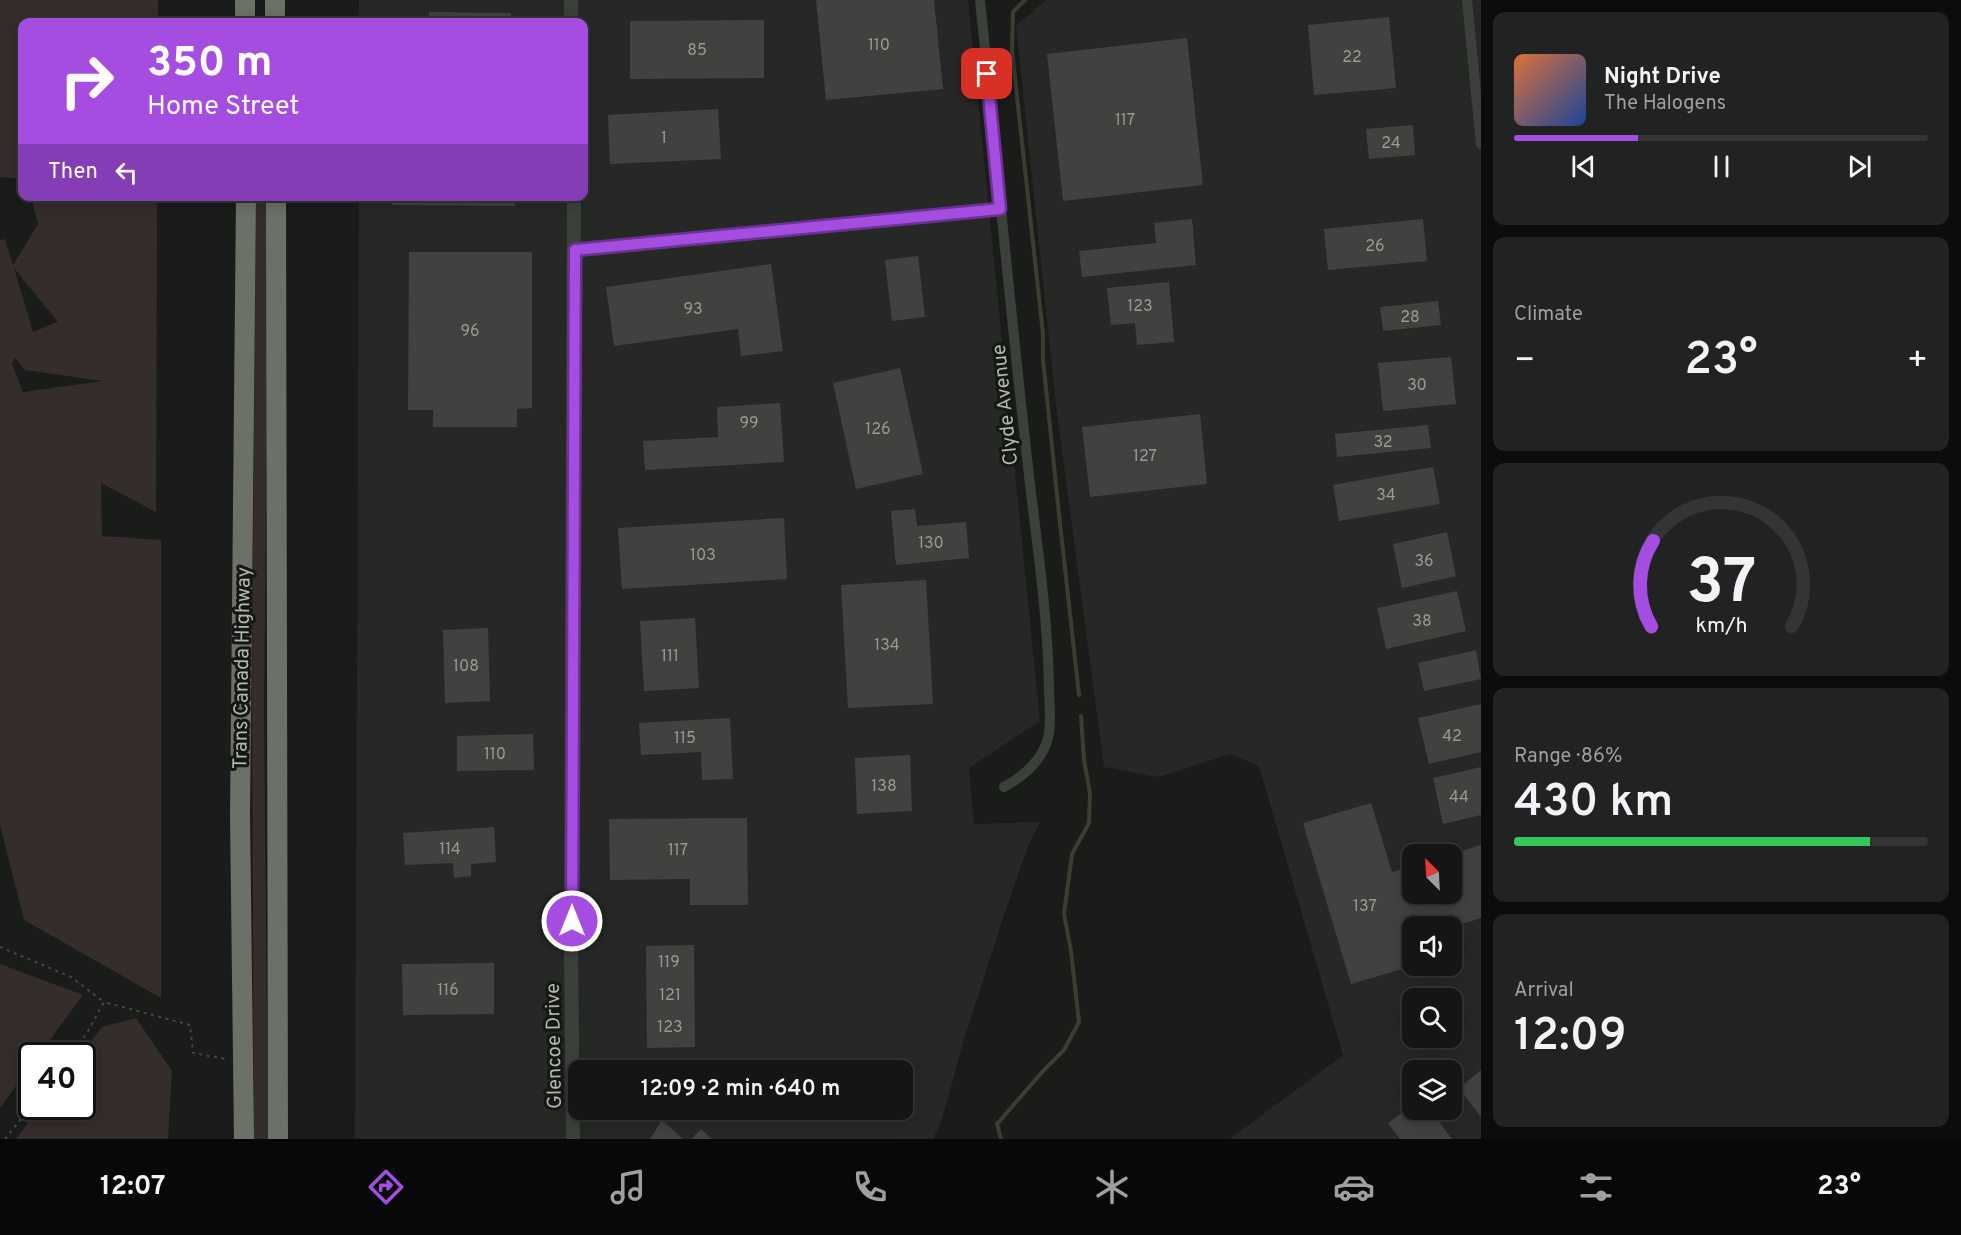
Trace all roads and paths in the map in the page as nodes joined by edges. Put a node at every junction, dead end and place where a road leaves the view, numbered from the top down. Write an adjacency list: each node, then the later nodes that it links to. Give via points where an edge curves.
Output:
1 (245, 0): 6 (highway)
2 (275, 0): 7 (highway)
3 (571, 0): 8 (street)
4 (980, 0): 13 (street, Clyde Avenue)
5 (1467, 0): 9 (street)
6 (245, 18)
7 (275, 18)
8 (571, 18)
9 (1481, 144)
10 (246, 201): 16 (highway, Trans Canada Highway)
11 (276, 201): 25 (highway, Trans Canada Highway)
12 (574, 201): 14 (street, Glencoe Drive)
13 (1000, 209): 14 (street); 15 (street, Clyde Avenue, via 1044,604 1050,715 1048,739 1040,757 1028,771)
14 (575, 250): 26 (street, Glencoe Drive)
15 (1004, 787)
16 (240, 847): 20 (highway, via 234,871); 24 (highway, Trans Canada Highway)
17 (0, 948): 18 (path, via 71,977)
18 (104, 1002): 19 (path); 20 (path, via 190,1024 192,1053)
19 (80, 1042)
20 (232, 1060): 23 (highway)
21 (20, 1120): 22 (path)
22 (5, 1139)
23 (233, 1139)
24 (244, 1139)
25 (278, 1139)
26 (573, 1139)

